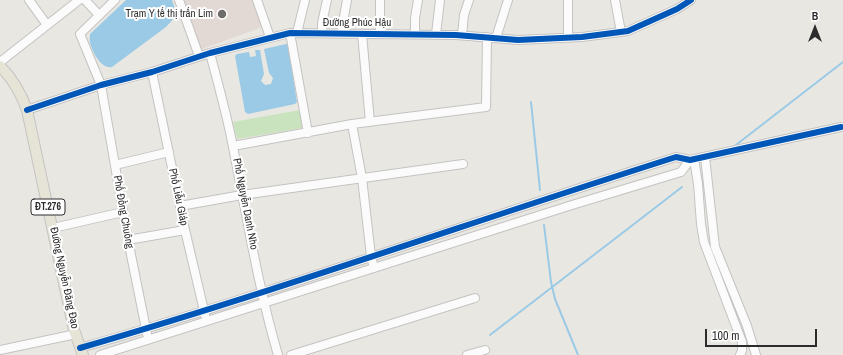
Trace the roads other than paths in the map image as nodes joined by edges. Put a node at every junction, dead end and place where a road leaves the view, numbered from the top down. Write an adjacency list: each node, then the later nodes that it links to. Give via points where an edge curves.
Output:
1 (29, 0): 19 (street)
2 (79, 0): 19 (street)
3 (85, 0): 18 (street)
4 (115, 0): 18 (street)
5 (179, 0): 34 (street)
6 (257, 0): 29 (street)
7 (304, 0): 21 (street)
8 (327, 0): 22 (street)
9 (347, 0): 23 (street)
10 (380, 0): 25 (street)
11 (418, 0): 26 (street)
12 (440, 0): 27 (street)
13 (469, 0): 28 (street)
14 (508, 0): 31 (street)
15 (568, 0): 32 (street)
16 (615, 0): 20 (street)
17 (690, 0): 20 (street, Đường Phúc Hậu, via 676,9)
18 (99, 15): 38 (street, Phố Đồng Chuông, via 80,34)
19 (47, 25): 35 (street)
20 (621, 32): 32 (street, Đường Phúc Hậu)
21 (293, 33): 22 (street, Đường Phúc Hậu); 29 (street, Đường Phúc Hậu); 43 (street)
22 (322, 33): 23 (street, Đường Phúc Hậu)
23 (341, 33): 24 (street, Đường Phúc Hậu)
24 (362, 34): 25 (street, Đường Phúc Hậu); 40 (street)
25 (380, 34): 26 (street, Đường Phúc Hậu)
26 (415, 34): 27 (street, Đường Phúc Hậu)
27 (436, 34): 28 (street, Đường Phúc Hậu)
28 (462, 35): 30 (street, Đường Phúc Hậu)
29 (270, 37): 33 (street, Đường Phúc Hậu)
30 (487, 37): 31 (street, Đường Phúc Hậu); 40 (street, via 486,106)
31 (496, 38): 32 (street, Đường Phúc Hậu)
32 (568, 38)
33 (210, 53): 34 (street, Đường Phúc Hậu); 44 (street, Phố Nguyễn Danh Nho)
34 (199, 56): 37 (street, Đường Phúc Hậu)
35 (0, 62)
36 (0, 66): 39 (main road, Đường Nguyễn Đăng Đạo / ĐT.276, via 14,82)
37 (152, 72): 38 (street, Đường Phúc Hậu); 45 (street, Phố Liễu Giáp)
38 (101, 86): 39 (street, Đường Phúc Hậu); 49 (street, Phố Đồng Chuông)
39 (27, 110): 55 (main road, Đường Nguyễn Đăng Đạo / ĐT.276)
40 (370, 122): 41 (street)
41 (352, 124): 43 (street); 50 (street)
42 (841, 127): 46 (street)
43 (308, 133): 44 (street)
44 (233, 146): 51 (street, Phố Nguyễn Danh Nho)
45 (169, 152): 49 (street); 52 (street, Phố Liễu Giáp)
46 (705, 157): 47 (street); 77 (street, via 715,248)
47 (692, 160): 54 (street, via 676,157); 57 (street, via 681,172); 76 (street, via 698,184 704,242 742,342)
48 (463, 164): 50 (street)
49 (115, 165): 53 (street, Phố Đồng Chuông)
50 (362, 178): 51 (street); 59 (street)
51 (242, 195): 52 (street); 61 (street, Phố Nguyễn Danh Nho)
52 (180, 206): 56 (street, Phố Liễu Giáp)
53 (123, 212): 55 (street); 58 (street, Phố Đồng Chuông)
54 (464, 225): 57 (street); 59 (street)
55 (53, 228): 67 (main road, Đường Nguyễn Đăng Đạo / ĐT.276)
56 (185, 230): 58 (street); 64 (street, Phố Liễu Giáp)
57 (468, 238): 60 (street)
58 (128, 240): 66 (street, Phố Đồng Chuông)
59 (371, 256): 60 (street); 61 (street)
60 (374, 268): 63 (street)
61 (263, 292): 63 (street, Phố Nguyễn Danh Nho); 64 (street)
62 (475, 298): 74 (street)
63 (265, 303): 65 (street); 73 (street, Phố Nguyễn Danh Nho)
64 (204, 311): 65 (street, Phố Liễu Giáp); 66 (street)
65 (207, 321): 68 (street)
66 (145, 329): 68 (street, Phố Đồng Chuông); 71 (street)
67 (76, 334): 69 (street); 71 (main road, Đường Nguyễn Đăng Đạo / ĐT.276)
68 (148, 339): 72 (street)
69 (0, 350)
70 (485, 350): 75 (street)
71 (82, 352)
72 (100, 355)
73 (278, 355)
74 (291, 355)
75 (467, 355)
76 (740, 355)
77 (756, 355)

